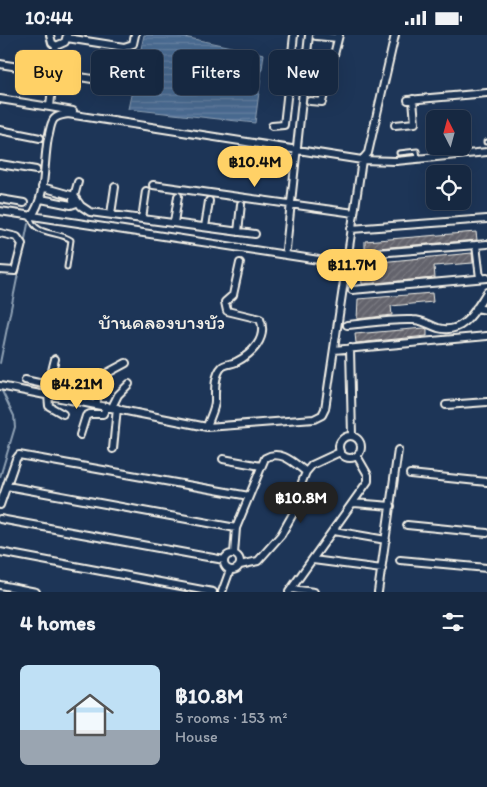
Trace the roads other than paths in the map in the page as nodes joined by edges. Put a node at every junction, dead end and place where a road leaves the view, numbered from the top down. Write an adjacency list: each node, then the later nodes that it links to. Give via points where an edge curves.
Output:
1 (50, 35): 9 (street)
2 (135, 35): 6 (street, via 133,43 124,47)
3 (294, 35): 22 (street, via 284,125)
4 (309, 35): 25 (street)
5 (395, 35): 29 (street, via 368,153)
6 (67, 36): 9 (street, via 66,42)
7 (316, 36): 8 (street)
8 (338, 37): 11 (street)
9 (56, 46): 10 (street)
10 (56, 50)
11 (335, 50)
12 (0, 64): 13 (street)
13 (15, 66)
14 (487, 93): 21 (street, via 410,99 415,123)
15 (51, 95): 19 (street)
16 (324, 95): 18 (street, via 322,102)
17 (0, 99): 19 (street)
18 (310, 101)
19 (50, 107): 20 (street)
20 (115, 118)
21 (396, 125)
22 (272, 126)
23 (0, 130): 24 (street)
24 (40, 138)
25 (298, 150): 29 (street); 34 (street, via 60,115 51,127); 43 (street)
26 (487, 152): 28 (street)
27 (399, 153): 28 (lane, via 417,151)
28 (418, 159): 29 (street)
29 (362, 160): 47 (street)
30 (0, 164): 31 (street)
31 (36, 170)
32 (78, 182): 38 (street)
33 (153, 185): 43 (street)
34 (42, 187): 38 (street); 40 (street)
35 (115, 187): 48 (street)
36 (146, 191): 50 (street)
37 (178, 196): 52 (street)
38 (74, 197): 44 (street)
39 (0, 199): 42 (street)
40 (41, 199): 44 (street); 49 (street)
41 (209, 201): 53 (street)
42 (24, 203)
43 (291, 203): 47 (street); 60 (street)
44 (74, 204): 48 (street, via 87,211)
45 (241, 204): 55 (street)
46 (0, 211): 49 (street)
47 (354, 213): 54 (street)
48 (111, 215): 50 (street)
49 (31, 217): 63 (street); 64 (lane, via 32,225 37,229 72,240)
50 (142, 219): 52 (street)
51 (487, 219): 54 (street)
52 (174, 223): 53 (street)
53 (205, 227): 55 (street)
54 (351, 229): 63 (street)
55 (238, 232): 57 (street)
56 (0, 233): 65 (street, via 17,237 22,244 15,271)
57 (255, 234)
58 (487, 244): 59 (street)
59 (476, 245): 61 (street); 66 (street)
60 (286, 249)
61 (352, 255)
62 (240, 263): 87 (street, via 233,295 225,302 225,307 227,311 260,319 263,326 259,344 253,351 245,358 222,367 213,392 214,405)
63 (345, 263): 74 (street)
64 (67, 267)
65 (0, 270)
66 (484, 278): 67 (street)
67 (352, 290)
68 (487, 292): 69 (street)
69 (476, 308): 70 (street); 71 (street, via 468,320 449,329 416,320)
70 (487, 310)
71 (347, 325)
72 (487, 336): 73 (street)
73 (350, 348): 74 (street); 89 (street)
74 (334, 350): 87 (street, via 322,415 314,419)
75 (55, 359): 79 (street)
76 (126, 363): 83 (street, via 98,378)
77 (25, 380): 79 (street)
78 (129, 384): 85 (street)
79 (48, 385): 81 (street)
80 (0, 386): 81 (street)
81 (47, 395): 83 (street); 86 (street, via 49,406)
82 (487, 402): 84 (street)
83 (98, 404): 85 (street)
84 (446, 405)
85 (112, 407): 87 (street); 88 (street, via 103,414 90,413 86,416); 90 (street)
86 (63, 414)
87 (207, 427)
88 (80, 435)
89 (352, 436): 92 (street, via 340,442); 93 (street, via 360,443 361,450)
90 (113, 449)
91 (398, 450): 103 (street)
92 (340, 452): 93 (street, via 348,458); 96 (street, via 312,465)
93 (357, 455): 101 (street, via 369,479)
94 (223, 459): 95 (street)
95 (261, 466): 96 (street, via 265,458 280,455); 100 (street)
96 (306, 472): 115 (street, via 299,503 282,535 258,561)
97 (410, 474): 98 (street)
98 (487, 482)
99 (6, 486): 100 (street, via 19,455); 102 (street); 106 (street)
100 (249, 496): 106 (street)
101 (354, 503): 103 (street); 107 (street)
102 (0, 505)
103 (391, 507): 109 (street)
104 (0, 519): 113 (street)
105 (407, 525): 108 (street)
106 (236, 528): 111 (street)
107 (334, 531): 109 (street); 114 (street)
108 (487, 533)
109 (386, 540): 117 (street)
110 (0, 552): 122 (street)
111 (234, 554): 113 (street); 115 (street)
112 (400, 559): 116 (street)
113 (224, 560): 118 (street)
114 (314, 560): 117 (street); 120 (street)
115 (240, 565): 118 (street)
116 (487, 568)
117 (382, 569): 125 (street)
118 (230, 570): 123 (street)
119 (0, 585): 121 (street)
120 (290, 591): 124 (street)
121 (36, 592)
122 (213, 592)
123 (222, 592)
124 (314, 592)
125 (378, 592)

